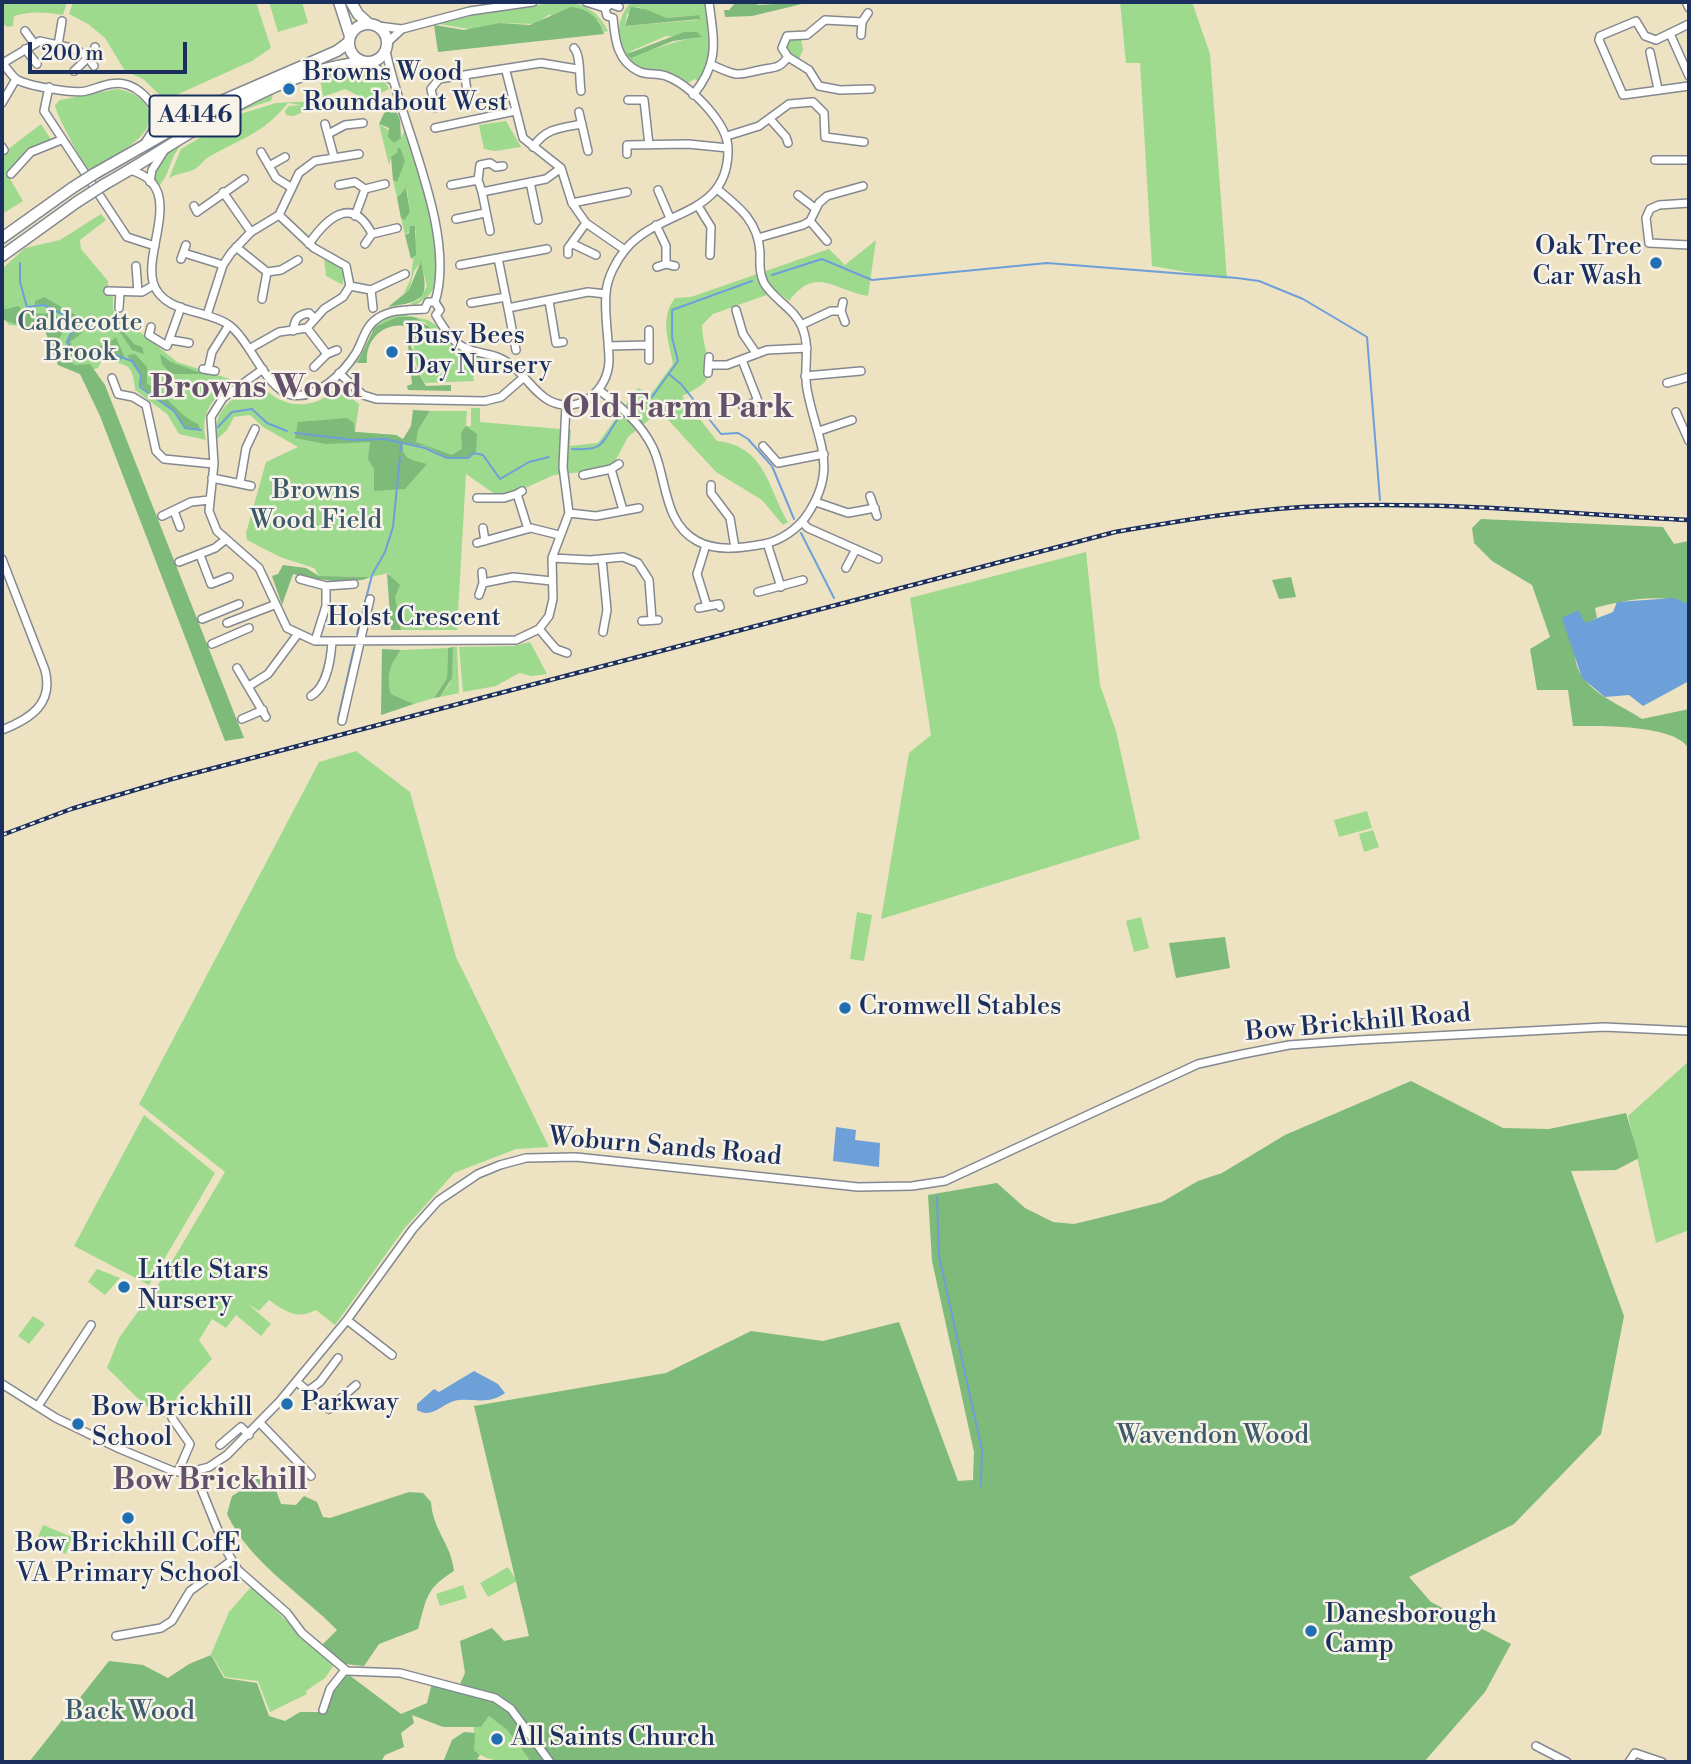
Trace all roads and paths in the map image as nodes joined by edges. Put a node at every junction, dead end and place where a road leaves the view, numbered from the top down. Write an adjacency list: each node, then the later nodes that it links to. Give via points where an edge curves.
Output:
1 (339, 2): 21 (highway)
2 (351, 2): 16 (highway, via 358,14)
3 (534, 2): 17 (street)
4 (586, 2): 9 (street)
5 (627, 2): 8 (street)
6 (709, 2): 35 (street, via 715,48)
7 (1686, 2): 10 (street)
8 (619, 7): 9 (street); 12 (street)
9 (605, 8): 12 (street, via 606,15)
10 (1689, 8)
11 (868, 13): 14 (street)
12 (613, 18): 51 (street, via 618,50 625,62 640,72 666,76)
13 (62, 21): 23 (street)
14 (862, 22): 19 (street); 30 (street, via 825,20 807,35 790,34 782,45)
15 (1689, 24): 24 (street)
16 (374, 25): 17 (street); 21 (highway, A4146, via 360,26); 26 (highway)
17 (402, 29): 26 (street)
18 (25, 31): 22 (street)
19 (861, 35)
20 (1671, 36): 41 (street)
21 (349, 39): 32 (highway, via 355,57); 34 (highway, A4146)
22 (33, 42): 23 (street); 28 (street)
23 (58, 45): 29 (street)
24 (1650, 46): 48 (street); 48 (street, via 1636,21 1599,40 1623,95)
25 (95, 47): 29 (street)
26 (387, 47): 32 (highway, A4146, via 379,59); 44 (street)
27 (574, 48): 37 (street)
28 (25, 49): 31 (street); 33 (street)
29 (89, 57): 36 (street); 38 (street)
30 (788, 57): 35 (street, via 778,68 739,76); 45 (street, via 809,70)
31 (2, 62): 43 (street)
32 (367, 62): 34 (highway, A4146); 44 (street)
33 (37, 64)
34 (317, 65): 39 (highway, A4146)
35 (712, 65): 51 (street)
36 (94, 66)
37 (577, 69): 40 (street, via 541,63); 49 (street)
38 (74, 71)
39 (301, 71): 64 (highway, A4146, via 226,99); 73 (highway, A4146)
40 (506, 71): 42 (street); 57 (street)
41 (1689, 75)
42 (465, 77): 52 (street); 56 (street, via 439,79 430,91)
43 (16, 79): 47 (street); 55 (street)
44 (391, 80): 161 (street, via 416,152 443,266)
45 (819, 86): 50 (street); 54 (street)
46 (1689, 86): 48 (street)
47 (49, 87): 58 (street, via 82,92 117,82 138,89); 68 (street, via 44,111)
48 (1658, 89)
49 (581, 90)
50 (866, 92)
51 (693, 95): 67 (street, via 720,121)
52 (468, 98)
53 (628, 100): 72 (street, via 644,100)
54 (813, 102): 60 (street, via 789,104); 69 (street, via 824,113 824,141)
55 (2, 103)
56 (435, 108)
57 (515, 111): 65 (street); 74 (street, via 523,138)
58 (156, 112): 64 (street); 71 (street, via 155,128)
59 (579, 112): 63 (street)
60 (770, 119): 67 (street); 70 (street)
61 (363, 122): 66 (street, via 344,122)
62 (325, 124): 66 (street)
63 (582, 124): 74 (street, via 550,129); 76 (street)
64 (178, 126): 71 (highway, A4146)
65 (435, 128)
66 (330, 133): 81 (street)
67 (727, 136): 75 (street)
68 (61, 140): 88 (street, via 32,152); 132 (street, via 127,237)
69 (864, 142)
70 (788, 143)
71 (144, 145): 125 (highway, A4146, bridge)
72 (649, 145): 75 (street); 79 (street, via 627,145)
73 (167, 147): 87 (highway, A4146); 91 (street)
74 (533, 147): 86 (street)
75 (728, 148): 98 (street, via 727,170)
76 (588, 150)
77 (261, 152): 84 (street)
78 (359, 154): 81 (street)
79 (627, 154)
80 (285, 157): 84 (street)
81 (334, 157): 96 (street, via 315,161 299,173)
82 (1656, 160): 83 (street)
83 (1689, 160)
84 (269, 166): 96 (street, via 276,178)
85 (503, 166): 90 (street, via 480,165)
86 (561, 168): 92 (street, via 546,179); 105 (street)
87 (129, 170): 91 (street); 140 (highway, A4146, bridge)
88 (11, 174)
89 (244, 178): 101 (street)
90 (478, 180): 95 (street); 102 (street)
91 (150, 182): 132 (street, via 160,202)
92 (530, 182): 102 (street); 117 (street)
93 (385, 184): 97 (street)
94 (339, 185): 97 (street, via 355,182)
95 (451, 185)
96 (292, 188): 113 (street)
97 (365, 189): 114 (street)
98 (717, 189): 109 (street); 126 (street, via 751,220)
99 (658, 190): 106 (street)
100 (859, 190): 110 (street, via 827,196)
101 (223, 192): 111 (street); 123 (street)
102 (482, 192): 112 (street)
103 (627, 192): 105 (street)
104 (798, 195): 110 (street)
105 (572, 203): 119 (street)
106 (663, 203): 108 (street); 115 (street)
107 (1689, 203): 131 (street, via 1659,205 1650,209 1646,218 1649,243)
108 (654, 206)
109 (698, 206): 115 (street); 135 (street, via 710,227)
110 (816, 209): 118 (street)
111 (196, 212)
112 (485, 213): 116 (street); 122 (street)
113 (279, 215): 123 (street); 128 (street)
114 (355, 216): 124 (street); 128 (street, via 332,217)
115 (670, 218): 120 (street)
116 (456, 219)
117 (538, 220)
118 (810, 221): 126 (street); 127 (street)
119 (586, 223): 130 (street); 136 (street)
120 (656, 225): 136 (street); 146 (street, via 671,265)
121 (397, 228): 124 (street)
122 (490, 231)
123 (251, 232): 133 (street)
124 (372, 234): 129 (street)
125 (2, 238)
126 (758, 238): 174 (street, via 764,282)
127 (827, 241)
128 (309, 244): 151 (street, via 346,266)
129 (365, 244)
130 (573, 244): 138 (street); 139 (street)
131 (1689, 245)
132 (155, 246): 150 (street)
133 (236, 247): 143 (street); 147 (street)
134 (547, 249): 141 (street)
135 (708, 249)
136 (625, 250): 157 (street)
137 (184, 252): 143 (street)
138 (568, 254)
139 (597, 255)
140 (2, 256)
141 (498, 258): 144 (street); 158 (street)
142 (298, 260): 147 (street)
143 (223, 265): 169 (street)
144 (460, 265)
145 (136, 266): 156 (street)
146 (657, 267)
147 (267, 272): 159 (street)
148 (405, 275): 149 (street)
149 (396, 279): 152 (street); 153 (street)
150 (154, 285): 156 (street); 163 (street, via 165,300)
151 (350, 286): 153 (street); 171 (street)
152 (400, 288)
153 (371, 290): 165 (street)
154 (108, 291): 155 (street)
155 (120, 292): 156 (street); 164 (street)
156 (138, 292)
157 (606, 294): 160 (street, via 589,292); 183 (street)
158 (506, 297): 162 (street); 166 (street)
159 (262, 299)
160 (549, 301): 166 (street); 180 (street, via 556,343)
161 (435, 302): 167 (street, via 428,302); 170 (street, via 440,307)
162 (471, 303)
163 (181, 307): 169 (street); 179 (street)
164 (119, 308)
165 (373, 308)
166 (508, 308): 187 (street)
167 (425, 309): 170 (street); 199 (street, via 379,317)
168 (736, 310): 188 (street, via 743,334)
169 (207, 315): 173 (street)
170 (436, 315): 201 (street, via 457,343 496,355)
171 (315, 319): 176 (street); 178 (street, via 309,313 300,314)
172 (845, 322): 174 (street, via 842,307)
173 (229, 325): 185 (street); 196 (street, via 212,352)
174 (802, 325): 184 (street)
175 (151, 327): 179 (street, via 152,339 167,346)
176 (307, 328): 178 (street); 189 (street)
177 (649, 330): 182 (street)
178 (293, 331): 185 (street, via 269,336)
179 (171, 340): 181 (street)
180 (563, 342)
181 (189, 343)
182 (649, 345): 183 (street); 190 (street)
183 (608, 346): 205 (street, via 607,374)
184 (807, 348): 188 (street); 200 (street)
185 (249, 349): 195 (street)
186 (337, 350): 189 (street)
187 (516, 350)
188 (756, 353): 191 (street)
189 (327, 354): 194 (street)
190 (649, 360)
191 (742, 360): 193 (street); 207 (street, via 762,400)
192 (851, 363): 198 (street)
193 (708, 365)
194 (314, 367)
195 (263, 369): 199 (street, via 282,391 301,396 319,390); 215 (street, Holst Crescent, via 217,405 210,425)
196 (209, 370)
197 (861, 371): 198 (street)
198 (851, 372): 200 (street)
199 (339, 373): 201 (street, via 363,395 376,399 493,400)
200 (805, 376): 210 (street)
201 (524, 377): 206 (street, via 551,401)
202 (1689, 377): 204 (street)
203 (112, 378): 215 (street, via 118,394 146,405 156,451 164,458)
204 (1667, 383)
205 (599, 390): 206 (street, via 584,402); 239 (street, via 633,418 647,437 672,514 687,534)
206 (566, 405): 230 (street, via 563,467)
207 (743, 407)
208 (1675, 412): 212 (street)
209 (852, 420): 210 (street, via 844,428)
210 (818, 431): 214 (street)
211 (256, 434): 220 (street, via 246,448)
212 (1689, 441)
213 (763, 446): 214 (street, via 779,467)
214 (824, 454): 226 (street, via 825,476)
215 (214, 464): 219 (street, Holst Crescent)
216 (619, 464): 217 (street)
217 (611, 469): 218 (street); 228 (street)
218 (583, 475)
219 (212, 478): 220 (street); 225 (street, Holst Crescent)
220 (240, 483): 222 (street)
221 (711, 485): 240 (street, via 730,518)
222 (251, 486)
223 (483, 495): 235 (street, via 520,493)
224 (870, 496): 226 (street, via 876,512 848,513)
225 (209, 500): 229 (street); 237 (street, Holst Crescent, via 212,520)
226 (816, 502): 232 (street)
227 (639, 508): 228 (street)
228 (623, 510): 230 (street, via 596,516)
229 (174, 511): 231 (street); 233 (street)
230 (569, 513): 236 (street, Holst Crescent)
231 (162, 516)
232 (802, 522): 238 (street); 241 (street)
233 (180, 527)
234 (483, 528): 235 (street, via 481,542)
235 (528, 529): 236 (street)
236 (559, 535): 243 (street, Holst Crescent)
237 (225, 540): 242 (street); 262 (street, Holst Crescent, via 259,568)
238 (767, 543): 240 (street); 257 (street)
239 (706, 545): 240 (street); 263 (street, via 697,574 703,607)
240 (735, 548)
241 (856, 549): 246 (street); 248 (street)
242 (200, 555): 247 (street); 250 (street, via 211,584)
243 (552, 558): 245 (street); 253 (street, Holst Crescent)
244 (2, 559): 283 (street, via 45,670 47,687 33,715)
245 (602, 559): 266 (street, via 623,557 644,568 655,620); 270 (street, via 610,611)
246 (878, 559)
247 (179, 562)
248 (846, 568)
249 (482, 572): 254 (street)
250 (229, 577)
251 (300, 579): 256 (street)
252 (803, 580): 257 (street)
253 (552, 581): 254 (street, via 513,577); 269 (street, Holst Crescent, via 549,616)
254 (483, 583): 259 (street)
255 (354, 584): 256 (street)
256 (326, 586): 273 (street, via 326,606)
257 (781, 587): 258 (street)
258 (758, 592)
259 (479, 595)
260 (370, 599): 275 (street)
261 (239, 604): 264 (street)
262 (274, 605): 267 (street); 272 (street, Holst Crescent, via 281,620)
263 (720, 607)
264 (222, 611): 265 (street); 267 (street)
265 (202, 619)
266 (642, 621)
267 (227, 623): 271 (street)
268 (249, 628): 271 (street)
269 (539, 629): 275 (street, Holst Crescent, via 516,640); 277 (street, via 556,649)
270 (603, 632)
271 (232, 635): 276 (street)
272 (297, 635): 273 (street, Holst Crescent); 279 (street, via 268,674)
273 (315, 641): 274 (street, Holst Crescent)
274 (332, 641): 275 (street, Holst Crescent); 280 (street, via 331,662)
275 (360, 641): 282 (street, via 351,698)
276 (212, 644)
277 (568, 653)
278 (237, 668): 279 (street)
279 (249, 686): 281 (street, via 264,713)
280 (317, 694)
281 (242, 719)
282 (342, 721)
283 (2, 730)
284 (1689, 1031): 285 (street, Bow Brickhill Road, via 1604,1027 1289,1045 1243,1054 1198,1064 986,1163)
285 (931, 1183): 286 (street, Woburn Sands Road, via 858,1187 576,1157 526,1158 478,1174 438,1201)
286 (346, 1320): 288 (street); 290 (street, Woburn Sands Road)
287 (91, 1325): 294 (street)
288 (392, 1355)
289 (338, 1358): 293 (street)
290 (297, 1382): 293 (street); 296 (street, Woburn Sands Road)
291 (2, 1384): 294 (street)
292 (356, 1385): 293 (street, via 329,1409)
293 (308, 1391)
294 (38, 1406): 300 (street, via 93,1437)
295 (173, 1418): 300 (street, via 190,1444)
296 (260, 1423): 297 (street, Woburn Sands Road); 301 (street)
297 (249, 1434): 298 (street, via 242,1427); 299 (street, Woburn Sands Road, via 218,1463)
298 (220, 1444)
299 (194, 1471): 300 (street); 302 (street)
300 (178, 1472)
301 (309, 1473)
302 (231, 1561): 303 (street, via 190,1591 172,1621 161,1628); 304 (street)
303 (116, 1636)
304 (345, 1670): 305 (street, via 330,1689); 307 (street, via 401,1672 495,1698 511,1709)
305 (323, 1710)
306 (1536, 1746): 308 (street)
307 (550, 1762)
308 (1567, 1762)
309 (1629, 1762): 310 (street, via 1635,1753)
310 (1662, 1762)

